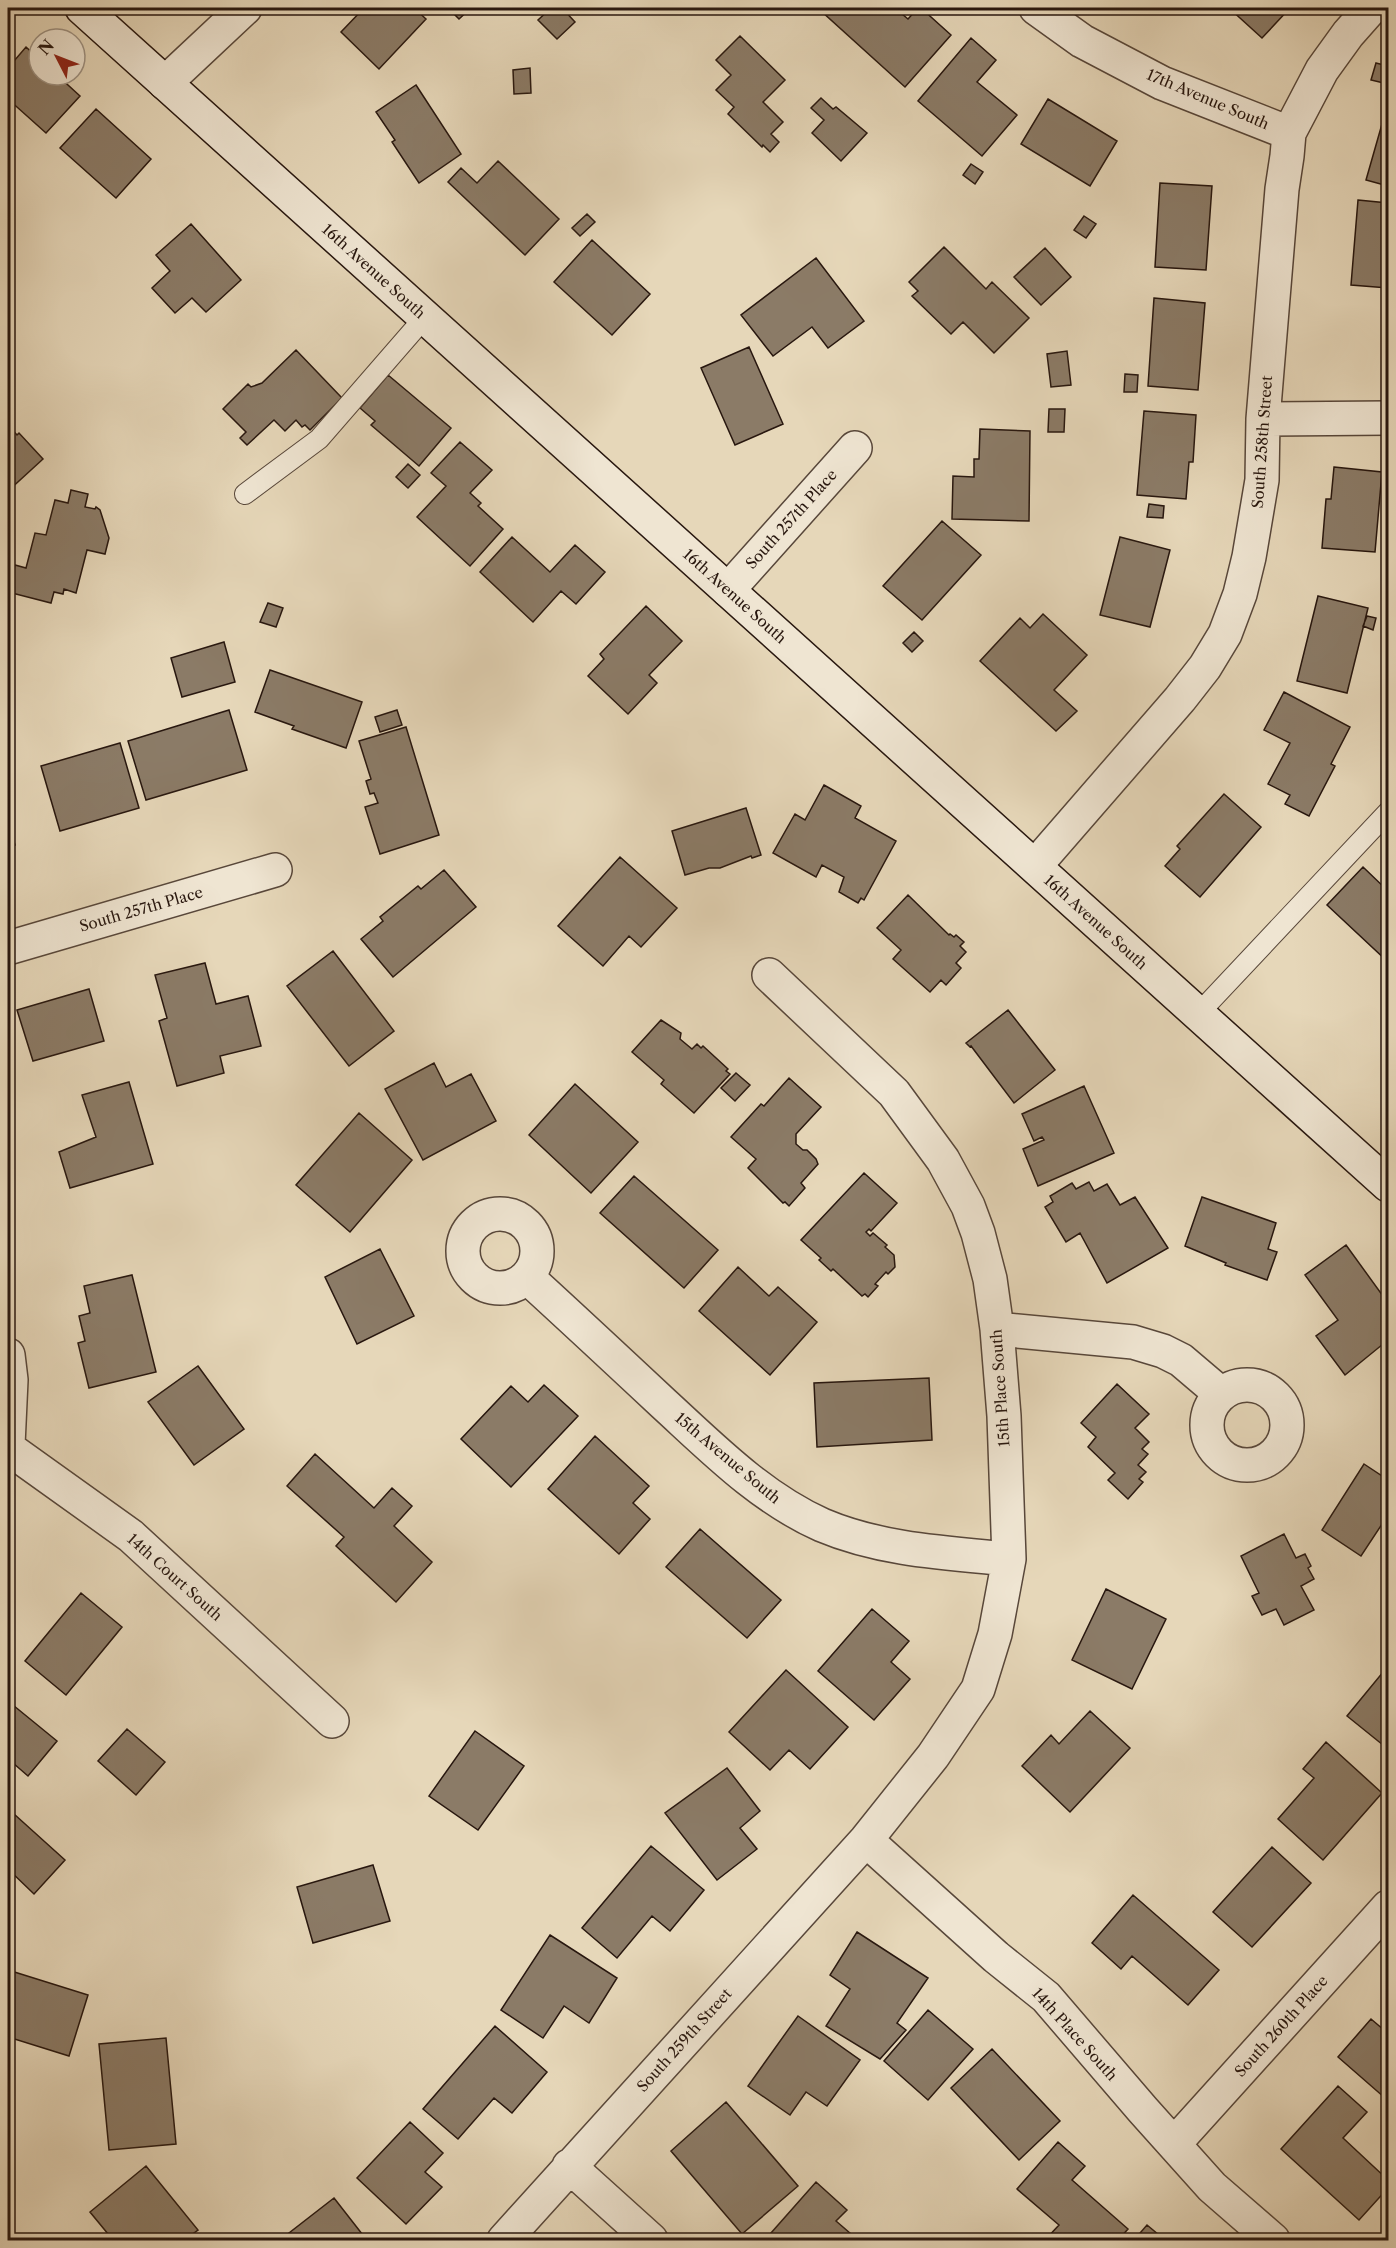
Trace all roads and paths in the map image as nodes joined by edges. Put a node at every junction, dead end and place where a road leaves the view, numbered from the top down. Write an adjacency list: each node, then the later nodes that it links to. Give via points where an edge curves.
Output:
1 (82, 8): 5 (street, 16th Avenue South)
2 (245, 8): 5 (street)
3 (1036, 8): 6 (street, 17th Avenue South, via 1082,41 1162,83)
4 (1371, 8): 6 (street, South 258th Street, via 1322,70)
5 (165, 83): 7 (street, 16th Avenue South)
6 (1288, 133): 9 (street, South 258th Street)
7 (425, 316): 11 (lane, via 319,439); 12 (street, 16th Avenue South)
8 (1389, 418): 9 (street)
9 (1263, 419): 14 (street, South 258th Street, via 1262,480 1251,546 1240,594 1225,634 1180,699)
10 (855, 448): 12 (street, South 257th Place)
11 (245, 494)
12 (728, 590): 14 (street, 16th Avenue South)
13 (1389, 812): 18 (lane)
14 (1035, 866): 18 (street, 16th Avenue South)
15 (275, 870): 16 (street, South 257th Place)
16 (8, 948)
17 (769, 975): 21 (street, 15th Place South, via 894,1093 943,1160 978,1233)
18 (1198, 1014): 19 (street, 16th Avenue South)
19 (1389, 1185)
20 (527, 1277): 25 (street, 15th Avenue South, via 723,1458 789,1507 859,1538 893,1546)
21 (997, 1329): 23 (street, via 1133,1342 1181,1360); 25 (street, 15th Place South)
22 (8, 1355): 24 (street)
23 (1221, 1394)
24 (8, 1446): 26 (street, 14th Court South, via 131,1536)
25 (1009, 1559): 27 (street, 15th Place South, via 995,1634 978,1689 933,1756)
26 (332, 1721)
27 (866, 1840): 29 (street, 14th Place South, via 996,1957 1046,1996); 30 (street, South 259th Street)
28 (1389, 1907): 29 (street, South 260th Place)
29 (1174, 2145): 33 (street, 14th Place South, via 1212,2187)
30 (569, 2166): 31 (street, South 259th Street); 32 (street)
31 (504, 2241)
32 (651, 2241)
33 (1273, 2241)

